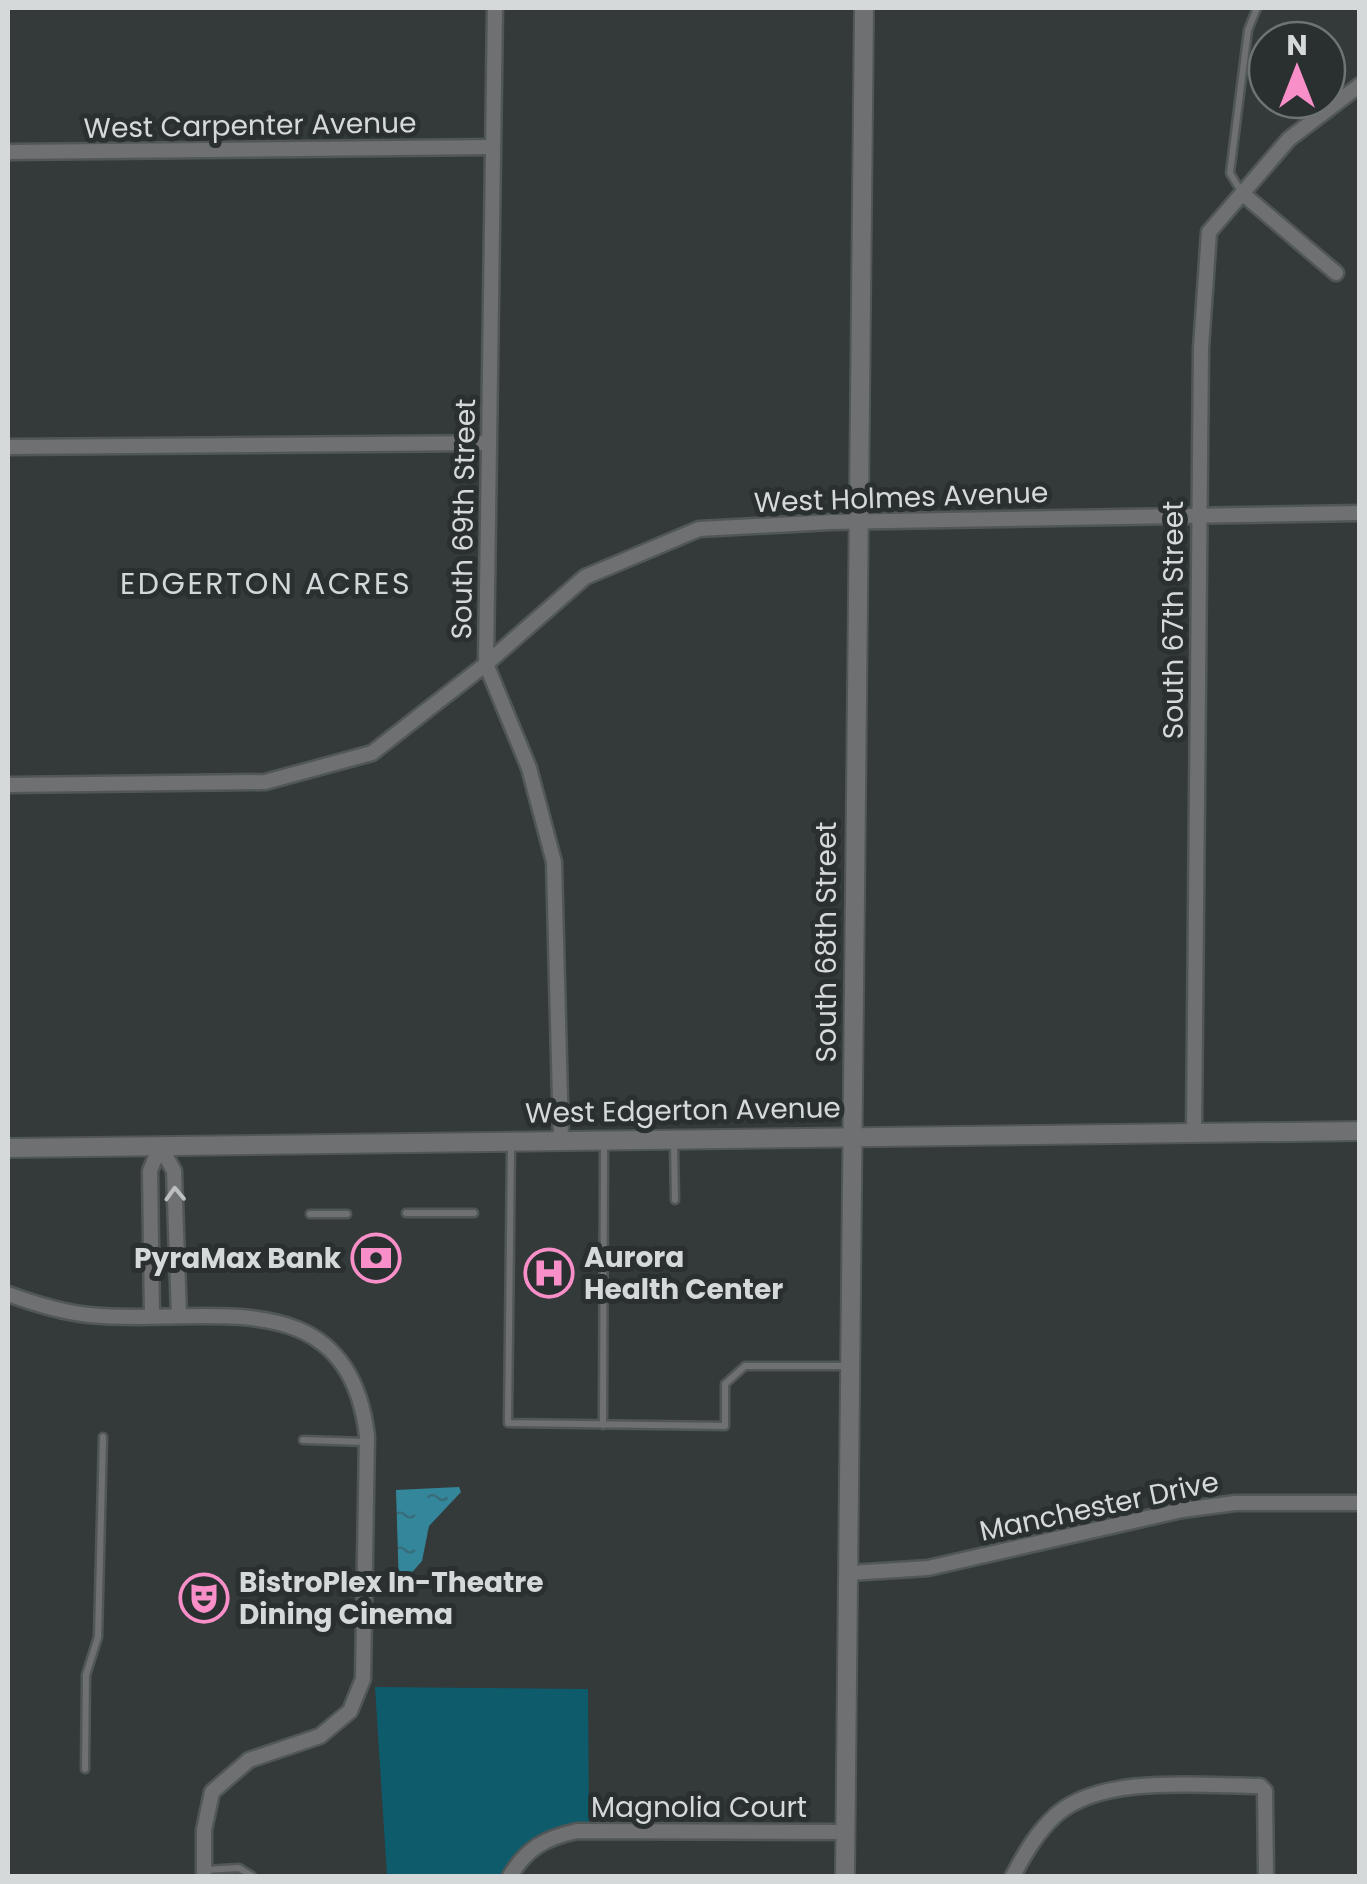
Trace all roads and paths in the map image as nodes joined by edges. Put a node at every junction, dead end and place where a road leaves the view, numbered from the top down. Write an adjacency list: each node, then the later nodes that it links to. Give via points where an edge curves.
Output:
1 (495, 8): 5 (street, South 69th Street)
2 (864, 8): 13 (street, South 68th Street)
3 (1257, 8): 7 (lane, via 1248,30 1230,172)
4 (1360, 85): 7 (street, South 67th Street, via 1289,139)
5 (493, 147): 6 (street, West Carpenter Avenue); 9 (street, South 69th Street)
6 (8, 152)
7 (1243, 194): 8 (street); 12 (street, South 67th Street, via 1209,232)
8 (1336, 274)
9 (488, 442): 10 (street); 14 (street, South 69th Street)
10 (8, 448)
11 (1360, 513): 12 (street, West Holmes Avenue)
12 (1198, 514): 13 (street, West Holmes Avenue); 17 (street, South 67th Street)
13 (855, 522): 14 (street, West Holmes Avenue, via 699,529 585,577); 18 (street, South 68th Street)
14 (486, 664): 15 (street, West Holmes Avenue, via 372,754 265,782); 22 (street, South 69th Street, via 529,768 554,862)
15 (8, 784)
16 (1360, 1131): 17 (street, West Edgerton Avenue)
17 (1194, 1132): 18 (street, West Edgerton Avenue)
18 (853, 1134): 19 (street, West Edgerton Avenue); 33 (street, South 68th Street)
19 (674, 1138): 20 (street, West Edgerton Avenue); 25 (lane)
20 (604, 1139): 22 (street, West Edgerton Avenue); 34 (lane)
21 (512, 1140): 22 (street, West Edgerton Avenue); 23 (street, West Edgerton Avenue); 34 (lane, via 508,1423)
22 (561, 1140)
23 (160, 1146): 24 (street, West Edgerton Avenue); 31 (street, via 150,1171); 32 (street, one-way to 23, via 174,1171)
24 (8, 1148)
25 (675, 1200)
26 (474, 1212): 27 (lane)
27 (406, 1213)
28 (310, 1214): 29 (lane)
29 (347, 1214)
30 (8, 1294): 31 (street, via 46,1309)
31 (152, 1316): 32 (street)
32 (179, 1316): 37 (street, via 256,1316 323,1342 363,1404)
33 (851, 1366): 34 (lane, via 745,1366 725,1384 725,1426); 39 (street, South 68th Street)
34 (603, 1424)
35 (103, 1437): 40 (lane, via 98,1637 86,1675)
36 (304, 1440): 37 (lane)
37 (367, 1442): 42 (street, via 364,1679 350,1711 320,1736 250,1760 212,1792)
38 (1360, 1503): 39 (street, Manchester Drive, via 1235,1503 928,1568)
39 (850, 1573): 41 (street, South 68th Street)
40 (85, 1768)
41 (846, 1832): 44 (street, Magnolia Court, via 577,1832 534,1846); 45 (street, South 68th Street)
42 (204, 1873): 43 (lane, via 239,1868)
43 (252, 1876)
44 (510, 1876)
45 (846, 1876)
46 (1013, 1876): 47 (street, via 1040,1832 1087,1797 1128,1787 1260,1786)
47 (1266, 1876)

